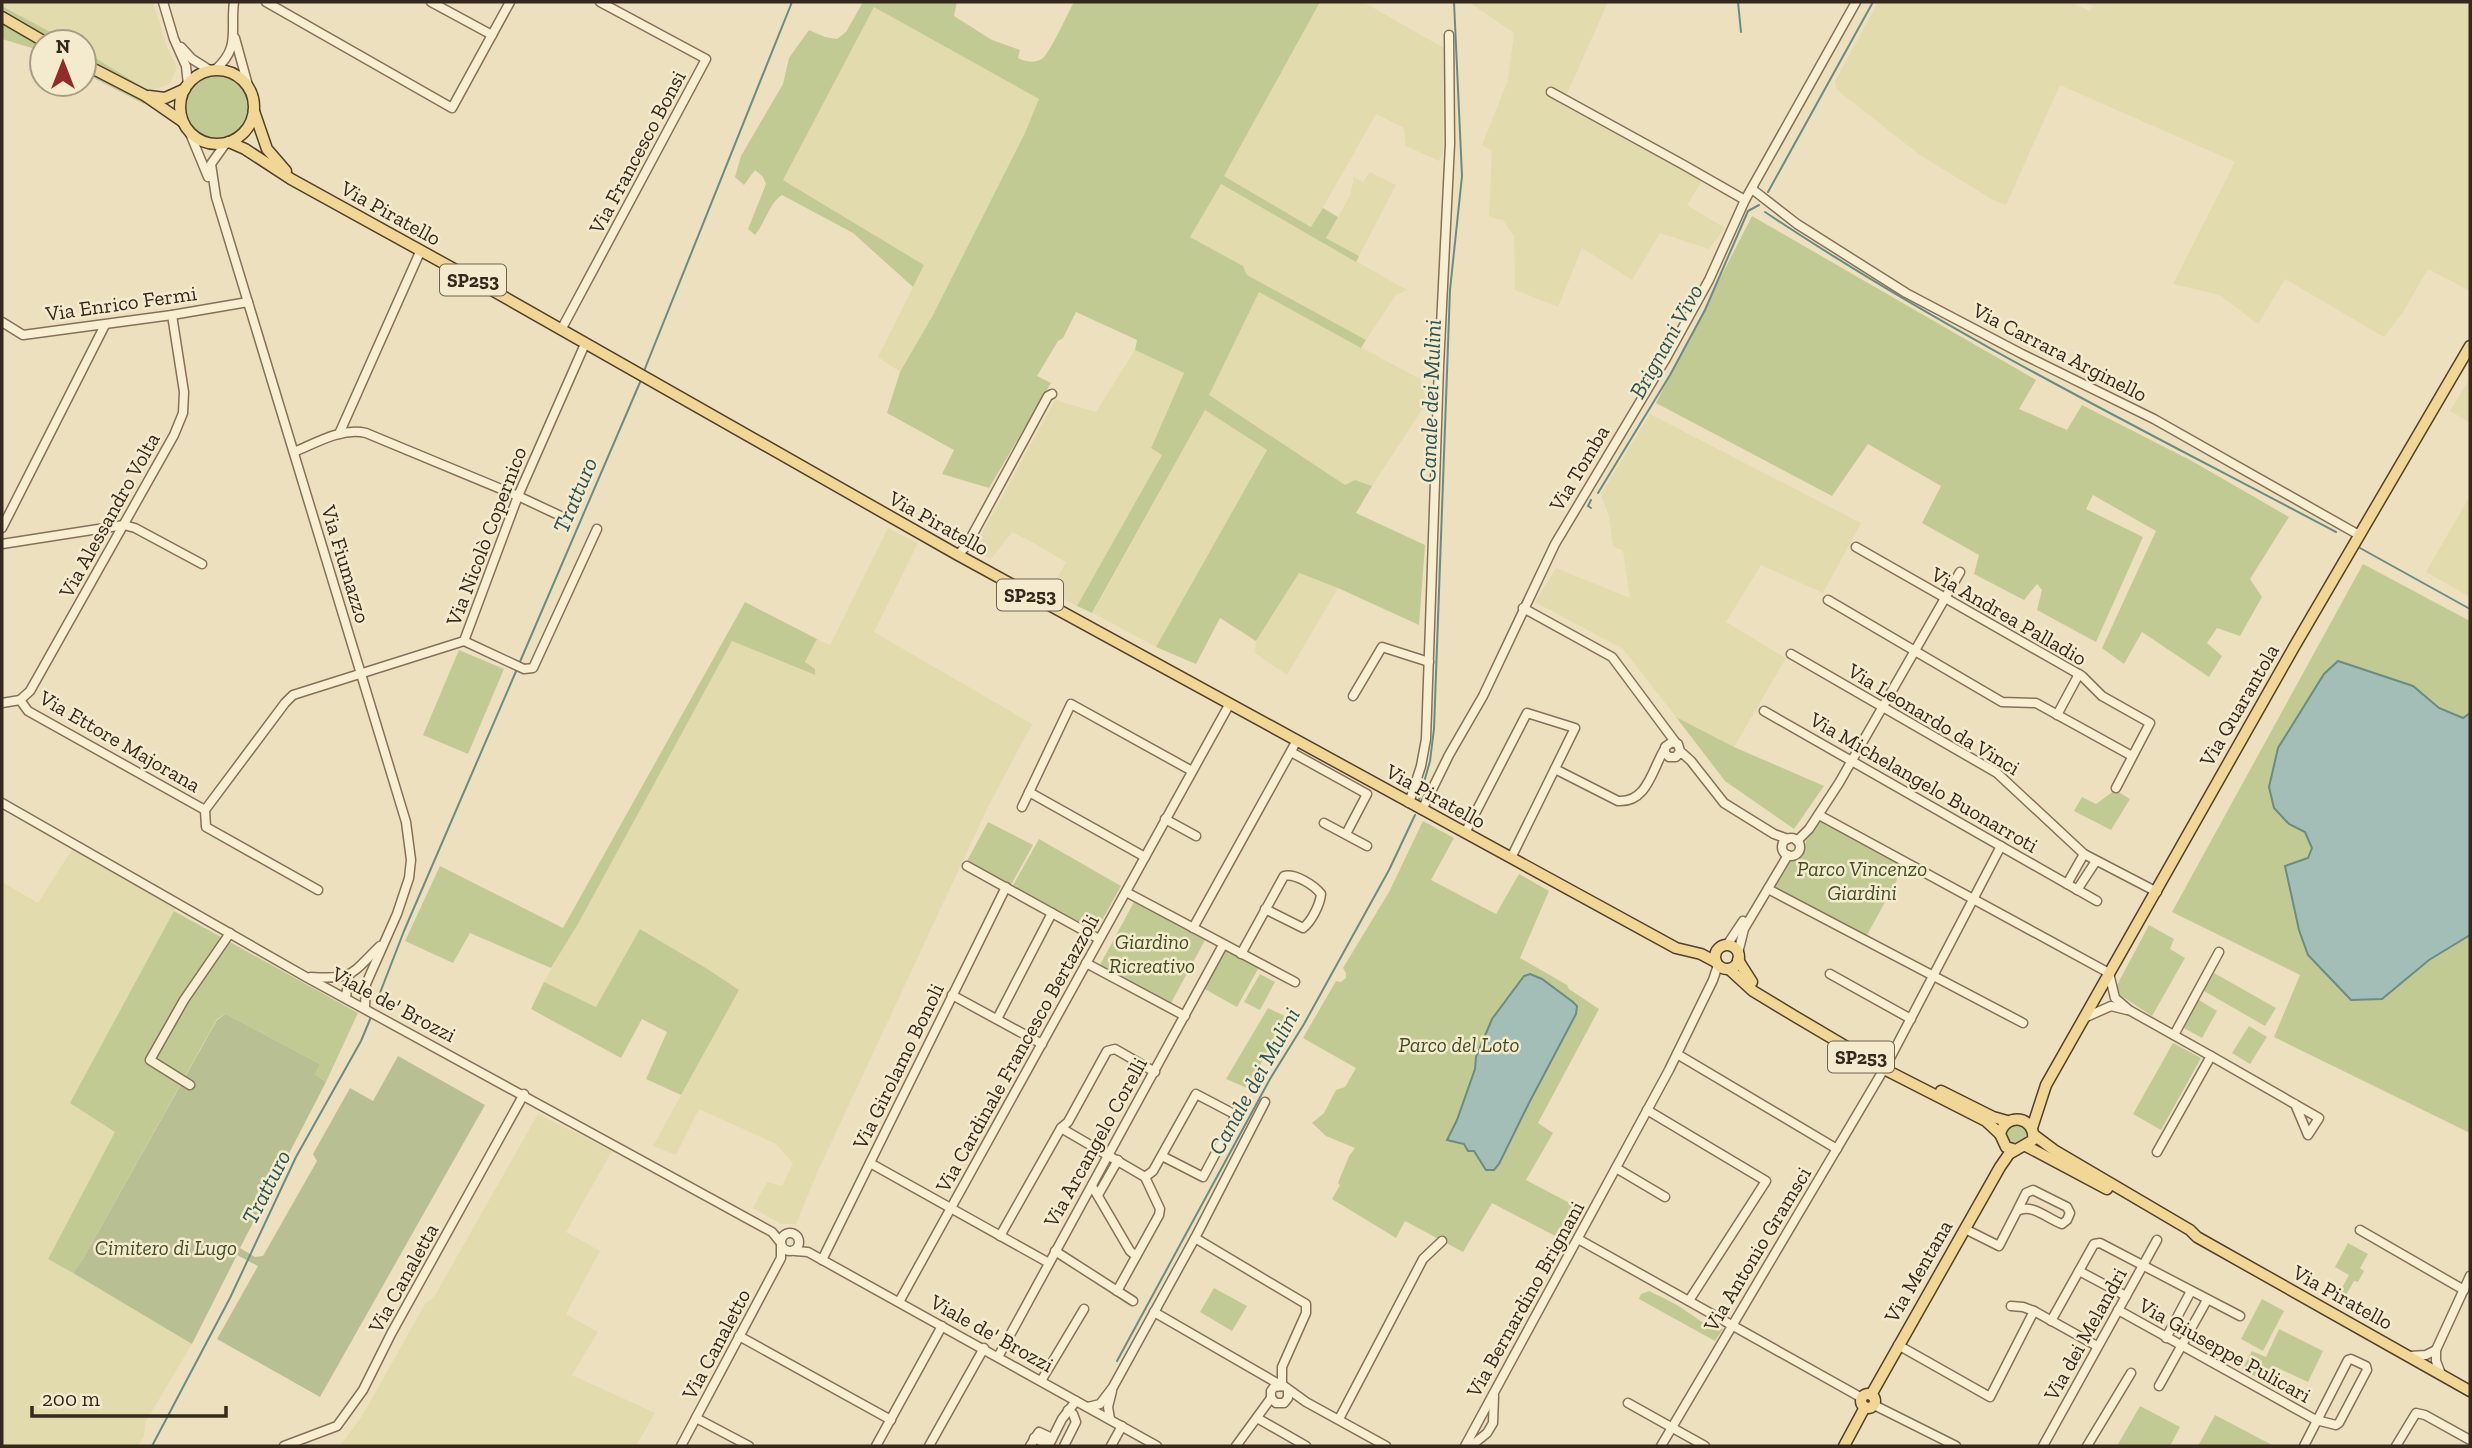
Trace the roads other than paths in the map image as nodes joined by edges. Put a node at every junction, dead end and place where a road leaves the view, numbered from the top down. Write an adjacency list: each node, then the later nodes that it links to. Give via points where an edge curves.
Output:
1 (163, 2): 14 (street)
2 (234, 2): 11 (street)
3 (265, 2): 12 (street, via 452,108)
4 (431, 2): 12 (street)
5 (510, 2): 12 (street)
6 (600, 2): 8 (street, Via Francesco Bonsi)
7 (1856, 2): 25 (street, Via Tomba)
8 (610, 4): 33 (street, Via Francesco Bonsi, via 706,59)
9 (2, 17): 10 (main road)
10 (28, 32)
11 (234, 35): 16 (street, via 229,55); 18 (street)
12 (492, 35)
13 (1449, 35): 56 (street, via 1450,144)
14 (174, 39): 16 (street, via 192,59); 17 (street, via 186,66)
15 (98, 71): 19 (main road, SP253)
16 (213, 71): 17 (main road, SP253, via 194,78); 18 (main road, via 232,73)
17 (186, 87): 19 (main road, SP253, via 165,98); 22 (main road, via 180,109)
18 (249, 89): 21 (main road, SP253)
19 (135, 91): 22 (main road, SP253)
20 (1550, 92): 27 (street)
21 (254, 111): 23 (main road, via 248,127); 24 (main road, Via Piratello / SP253, via 273,158)
22 (187, 127): 23 (main road, SP253, via 195,137 210,143); 26 (street, Via Fiumazzo)
23 (227, 142): 24 (main road, Via Piratello / SP253); 26 (street, Via Fiumazzo, via 211,164)
24 (308, 188): 28 (main road, Via Piratello / SP253)
25 (1752, 189): 27 (street, Via Tomba); 44 (street, Via Carrara Arginello, via 1797,224 1906,293 2154,419)
26 (216, 197): 29 (street, Via Fiumazzo)
27 (1745, 200): 52 (street, Via Tomba, via 1709,280 1572,514)
28 (420, 252): 33 (main road, Via Piratello / SP253); 37 (street)
29 (248, 302): 30 (street, Via Enrico Fermi); 38 (street, Via Fiumazzo)
30 (172, 315): 32 (street, Via Enrico Fermi); 41 (street, Via Alessandro Volta, via 183,413)
31 (2, 321): 32 (street, Via Enrico Fermi, via 23,335)
32 (104, 325): 42 (street)
33 (561, 330): 34 (main road, Via Piratello / SP253)
34 (585, 344): 39 (street, Via Nicolò Copernico); 47 (main road, Via Piratello / SP253)
35 (2470, 346): 44 (main road, Via Quarantola)
36 (1052, 394): 47 (street)
37 (339, 434): 38 (street); 39 (street, via 366,433)
38 (294, 452): 57 (street, Via Fiumazzo)
39 (518, 496): 40 (street); 53 (street, Via Nicolò Copernico)
40 (567, 519)
41 (124, 525): 45 (street); 48 (street); 60 (street, Via Alessandro Volta, via 30,691)
42 (2, 528)
43 (597, 529): 53 (street, via 533,668 524,669)
44 (2359, 535): 100 (main road, Via Quarantola)
45 (2, 544)
46 (1856, 547): 50 (street, Via Andrea Palladio)
47 (958, 555): 62 (main road, Via Piratello / SP253)
48 (202, 564)
49 (1960, 572): 50 (street)
50 (1945, 599): 54 (street); 58 (street, Via Andrea Palladio)
51 (1828, 600): 54 (street)
52 (1523, 608): 67 (street, via 1612,657 1666,728); 78 (street, Via Tomba, via 1483,696)
53 (464, 641): 57 (street, Via Nicolò Copernico)
54 (1914, 652): 63 (street); 65 (street, via 2002,702 2036,703)
55 (1791, 654): 63 (street, Via Leonardo da Vinci)
56 (1429, 662): 59 (street, via 1382,647); 75 (street, via 1426,739)
57 (361, 673): 77 (street, Via Ettore Majorana, via 293,695); 108 (street, Via Fiumazzo, via 410,844 409,878)
58 (2079, 674): 65 (street); 68 (street, Via Andrea Palladio, via 2102,696 2150,723)
59 (1353, 696)
60 (20, 700): 61 (street); 77 (street, Via Ettore Majorana, via 28,711)
61 (2, 703)
62 (1228, 705): 66 (main road, Via Piratello / SP253); 71 (street, Via Cardinale Francesco Bertazzoli)
63 (1883, 705): 69 (street); 89 (street, Via Leonardo da Vinci, via 2007,780)
64 (1764, 711): 69 (street, Via Michelangelo Buonarroti)
65 (2057, 715): 68 (street)
66 (1293, 747): 75 (main road, Via Piratello / SP253); 83 (street, via 1367,794); 105 (street)
67 (1672, 747): 70 (street, via 1642,794 1628,802); 88 (street, via 1691,761 1724,803 1774,834)
68 (2132, 756): 72 (street, Via Andrea Palladio)
69 (1852, 760): 79 (street); 87 (street, Via Michelangelo Buonarroti)
70 (1555, 769): 82 (street, via 1575,728 1527,713); 91 (street)
71 (1192, 771): 73 (street, via 1071,704); 80 (street, Via Cardinale Francesco Bertazzoli)
72 (2116, 788)
73 (1029, 792): 76 (street); 90 (street)
74 (2, 803): 106 (street, Viale de' Brozzi)
75 (1409, 803): 78 (main road, Via Piratello / SP253)
76 (1022, 807)
77 (205, 810): 97 (street, Via Ettore Majorana, via 206,827)
78 (1422, 810): 82 (main road, Via Piratello / SP253)
79 (1819, 814): 85 (street); 101 (street)
80 (1166, 819): 84 (street); 90 (street, Via Cardinale Francesco Bertazzoli)
81 (1324, 823): 83 (street)
82 (1465, 833): 91 (main road, Via Piratello / SP253)
83 (1346, 834): 86 (street)
84 (1196, 836)
85 (1797, 841): 88 (street); 88 (street, via 1798,852 1793,855)
86 (1367, 846)
87 (2001, 846): 94 (street, Via Michelangelo Buonarroti); 101 (street, Via Antonio Gramsci)
88 (1786, 848): 96 (street); 111 (street)
89 (2084, 854): 92 (street, Via Leonardo da Vinci); 94 (street)
90 (1145, 857): 99 (street, Via Cardinale Francesco Bertazzoli)
91 (1511, 859): 109 (main road, Via Piratello / SP253)
92 (2096, 861): 98 (street); 100 (street, Via Leonardo da Vinci)
93 (967, 866): 95 (street)
94 (2067, 884): 98 (street, Via Michelangelo Buonarroti)
95 (1006, 887): 104 (street); 125 (street, Via Girolamo Bonoli)
96 (1768, 889): 114 (street, via 1744,929); 120 (street)
97 (318, 890)
98 (2077, 890): 102 (street, Via Michelangelo Buonarroti)
99 (1126, 892): 105 (street); 107 (street, Via Cardinale Francesco Bertazzoli)
100 (2157, 892): 117 (main road, Via Quarantola)
101 (1974, 900): 117 (street); 120 (street, Via Antonio Gramsci)
102 (2097, 901)
103 (1265, 909): 103 (street, via 1286,875 1321,894 1303,928); 113 (street)
104 (1052, 913): 107 (street); 131 (street)
105 (1193, 928): 110 (street)
106 (230, 933): 121 (street, Viale de' Brozzi); 141 (street, via 150,1060)
107 (1099, 939): 115 (street, Via Cardinale Francesco Bertazzoli)
108 (385, 942): 119 (street, Via Fiumazzo); 123 (street, Via Fiumazzo)
109 (1667, 943): 111 (main road, Via Piratello / SP253, via 1690,949); 116 (main road, Via Piratello / SP253, via 1708,956)
110 (1223, 945): 113 (street); 129 (street, Via Arcangelo Corelli)
111 (1723, 946): 114 (main road, Via Piratello / SP253, via 1734,947); 116 (main road, via 1715,954)
112 (2219, 953): 134 (street)
113 (1241, 954): 122 (street)
114 (1738, 957): 116 (main road, via 1735,966); 138 (main road, Via Piratello / SP253, via 1757,987)
115 (1086, 963): 129 (street); 135 (street, Via Cardinale Francesco Bertazzoli)
116 (1721, 966): 136 (street, Via Bernardino Brignani); 138 (main road, Via Piratello / SP253, via 1753,991)
117 (2109, 973): 124 (main road, Via Quarantola); 127 (street)
118 (1830, 974): 132 (street)
119 (349, 976): 121 (street); 126 (street)
120 (1933, 976): 132 (street, Via Antonio Gramsci); 133 (street)
121 (306, 977): 126 (street, Viale de' Brozzi)
122 (1295, 982)
123 (366, 984): 126 (street); 128 (street, Via Fiumazzo)
124 (2097, 994): 127 (street); 130 (main road, Via Quarantola)
125 (952, 995): 131 (street); 156 (street, Via Girolamo Bonoli)
126 (346, 997): 128 (street, Viale de' Brozzi)
127 (2113, 1002): 130 (street); 134 (street)
128 (365, 1007): 142 (street, Viale de' Brozzi)
129 (1185, 1016): 139 (street, Via Arcangelo Corelli)
130 (2084, 1018): 140 (main road, Via Quarantola)
131 (997, 1019): 135 (street)
132 (1911, 1019): 138 (street, Via Antonio Gramsci)
133 (2022, 1023)
134 (2174, 1035): 137 (street)
135 (1042, 1044): 163 (street, Via Cardinale Francesco Bertazzoli)
136 (1676, 1054): 145 (street, Via Bernardino Brignani); 151 (street)
137 (2211, 1056): 144 (street); 152 (street)
138 (1886, 1066): 146 (main road, Via Piratello / SP253, via 1979,1110); 149 (main road, Via Piratello / SP253, via 1986,1121); 151 (street, Via Antonio Gramsci)
139 (1155, 1072): 147 (street, via 1107,1051 1069,1122); 153 (street, Via Arcangelo Corelli)
140 (2047, 1084): 146 (main road, Via Quarantola, via 2029,1109); 148 (main road, Via Quarantola)
141 (190, 1086)
142 (524, 1094): 167 (street, Viale de' Brozzi); 244 (street, Via Canaletta, via 363,1390 337,1426)
143 (1265, 1102): 171 (street)
144 (2295, 1104)
145 (1647, 1110): 158 (street, Via Bernardino Brignani); 191 (street, via 1766,1181)
146 (2012, 1120): 148 (main road, Via Piratello / SP253, via 2028,1123); 149 (main road)
147 (1060, 1128): 153 (street); 169 (street)
148 (2033, 1132): 150 (main road, via 2031,1143); 170 (main road, Via Piratello / SP253, via 2054,1150)
149 (2002, 1138): 150 (main road, Via Piratello / SP253); 157 (main road, Via Mentana)
150 (2021, 1148): 157 (main road, Via Mentana); 170 (main road, Via Piratello / SP253, via 2031,1147)
151 (1837, 1149): 202 (street, Via Antonio Gramsci)
152 (2157, 1152)
153 (1109, 1155): 155 (street); 160 (street, Via Arcangelo Corelli)
154 (1162, 1156): 154 (street, via 1196,1094 1236,1115 1203,1177); 159 (street)
155 (1118, 1160): 159 (street); 161 (street, Via Arcangelo Corelli)
156 (870, 1163): 163 (street); 182 (street, Via Girolamo Bonoli)
157 (2000, 1167): 206 (main road, Via Mentana)
158 (1616, 1168): 162 (street); 172 (street, Via Bernardino Brignani)
159 (1145, 1177): 180 (street, via 1160,1212)
160 (1092, 1186): 161 (street); 178 (street, Via Arcangelo Corelli)
161 (1098, 1195): 180 (street)
162 (1665, 1197)
163 (952, 1209): 169 (street); 194 (street, Via Cardinale Francesco Bertazzoli)
164 (2017, 1211): 164 (street, via 2029,1208 2062,1224 2070,1213 2067,1207 2033,1190 2026,1193); 166 (street, via 1999,1246)
165 (2360, 1230): 187 (street)
166 (1969, 1231)
167 (772, 1232): 168 (street, Viale de' Brozzi); 176 (street, Viale de' Brozzi)
168 (787, 1234): 173 (street, Viale de' Brozzi); 176 (street)
169 (1000, 1236): 183 (street)
170 (2197, 1237): 211 (main road, Via Piratello)
171 (1195, 1238): 199 (street); 220 (street, via 1306,1304 1282,1367)
172 (1578, 1239): 191 (street); 221 (street, Via Bernardino Brignani)
173 (799, 1240): 177 (street); 179 (street, Viale de' Brozzi)
174 (2157, 1240): 184 (street, Via dei Melandri)
175 (1442, 1241): 233 (street, via 1423,1259)
176 (781, 1245): 177 (street, Viale de' Brozzi); 181 (street, Via Canaletto)
177 (793, 1251): 179 (street, Viale de' Brozzi); 181 (street)
178 (1055, 1251): 183 (street, Via Arcangelo Corelli); 188 (street)
179 (808, 1252): 182 (street, Viale de' Brozzi)
180 (1136, 1256): 188 (street)
181 (781, 1258): 204 (street, Via Canaletto)
182 (822, 1260): 194 (street, Viale de' Brozzi)
183 (1049, 1263): 212 (street, Via Arcangelo Corelli)
184 (2142, 1266): 185 (street, via 2096,1243); 189 (street); 190 (street, Via dei Melandri)
185 (2079, 1271): 190 (street); 201 (street)
186 (2470, 1276): 187 (street)
187 (2464, 1290): 210 (street)
188 (1117, 1291): 193 (street)
189 (2191, 1292): 192 (street); 205 (street)
190 (2126, 1296): 197 (street, Via dei Melandri)
191 (1690, 1300): 202 (street)
192 (2207, 1300): 200 (street); 208 (street)
193 (1133, 1301)
194 (899, 1302): 203 (street, Viale de' Brozzi)
195 (2011, 1306): 198 (street)
196 (1084, 1309): 216 (street)
197 (2118, 1310): 205 (street, Via Giuseppe Pulicari); 207 (street, Via dei Melandri)
198 (2034, 1311): 201 (street); 206 (street, via 1990,1397)
199 (1154, 1312): 215 (street); 218 (street)
200 (2239, 1316)
201 (2051, 1321): 207 (street)
202 (1733, 1324): 224 (street); 237 (street, Via Antonio Gramsci)
203 (942, 1326): 209 (street, Viale de' Brozzi); 234 (street)
204 (739, 1336): 230 (street, Via Canaletto); 234 (street)
205 (2166, 1338): 208 (street, Via Giuseppe Pulicari)
206 (1898, 1346): 224 (main road, Via Mentana)
207 (2097, 1346): 259 (street, Via dei Melandri)
208 (2182, 1346): 217 (street); 235 (street, Via Giuseppe Pulicari)
209 (984, 1348): 212 (street, Viale de' Brozzi); 248 (street)
210 (2436, 1350): 211 (street); 214 (street)
211 (2410, 1356): 214 (main road, Via Piratello)
212 (998, 1357): 216 (street, Viale de' Brozzi)
213 (2131, 1373): 260 (street)
214 (2441, 1374): 219 (main road, Via Piratello)
215 (1266, 1375): 220 (street); 222 (street)
216 (1041, 1381): 223 (street, Viale de' Brozzi)
217 (2159, 1386)
218 (1113, 1387): 226 (street, via 1100,1404); 232 (street)
219 (2470, 1391)
220 (1286, 1392): 222 (street); 222 (street, via 1282,1404); 233 (street)
221 (1494, 1396): 228 (street, Via Bernardino Brignani); 229 (street)
222 (1273, 1397): 231 (street)
223 (1076, 1401): 226 (street, Viale de' Brozzi); 227 (street)
224 (1868, 1401): 257 (main road, Via Mentana); 258 (street)
225 (1628, 1402): 237 (street)
226 (1088, 1407): 232 (street, Viale de' Brozzi)
227 (1068, 1410): 242 (street); 249 (street, via 1076,1422)
228 (1484, 1411): 229 (street); 238 (street, Via Bernardino Brignani)
229 (1493, 1414): 239 (street, via 1490,1429)
230 (696, 1418): 245 (street, Via Canaletto); 246 (street)
231 (1257, 1418): 243 (street); 252 (street)
232 (1110, 1419): 236 (street, Viale de' Brozzi)
233 (1339, 1419): 253 (street)
234 (891, 1420): 247 (street)
235 (2316, 1420): 235 (street, via 2348,1360 2367,1367 2339,1423); 261 (street)
236 (1122, 1426): 250 (street); 251 (street, Viale de' Brozzi)
237 (1672, 1428): 255 (street, Via Antonio Gramsci); 256 (street)
238 (1474, 1429): 239 (street); 254 (street, Via Bernardino Brignani)
239 (1481, 1437): 254 (street)
240 (2470, 1440): 262 (street, via 2416,1413)
241 (1032, 1442): 242 (street)
242 (1054, 1442)
243 (1299, 1445)
244 (284, 1446)
245 (681, 1446)
246 (749, 1446)
247 (876, 1446)
248 (929, 1446)
249 (1065, 1446)
250 (1111, 1446)
251 (1157, 1446)
252 (1236, 1446)
253 (1386, 1446)
254 (1467, 1446)
255 (1661, 1446)
256 (1705, 1446)
257 (1844, 1446)
258 (1956, 1446)
259 (2043, 1446)
260 (2087, 1446)
261 (2304, 1446)
262 (2396, 1446)

